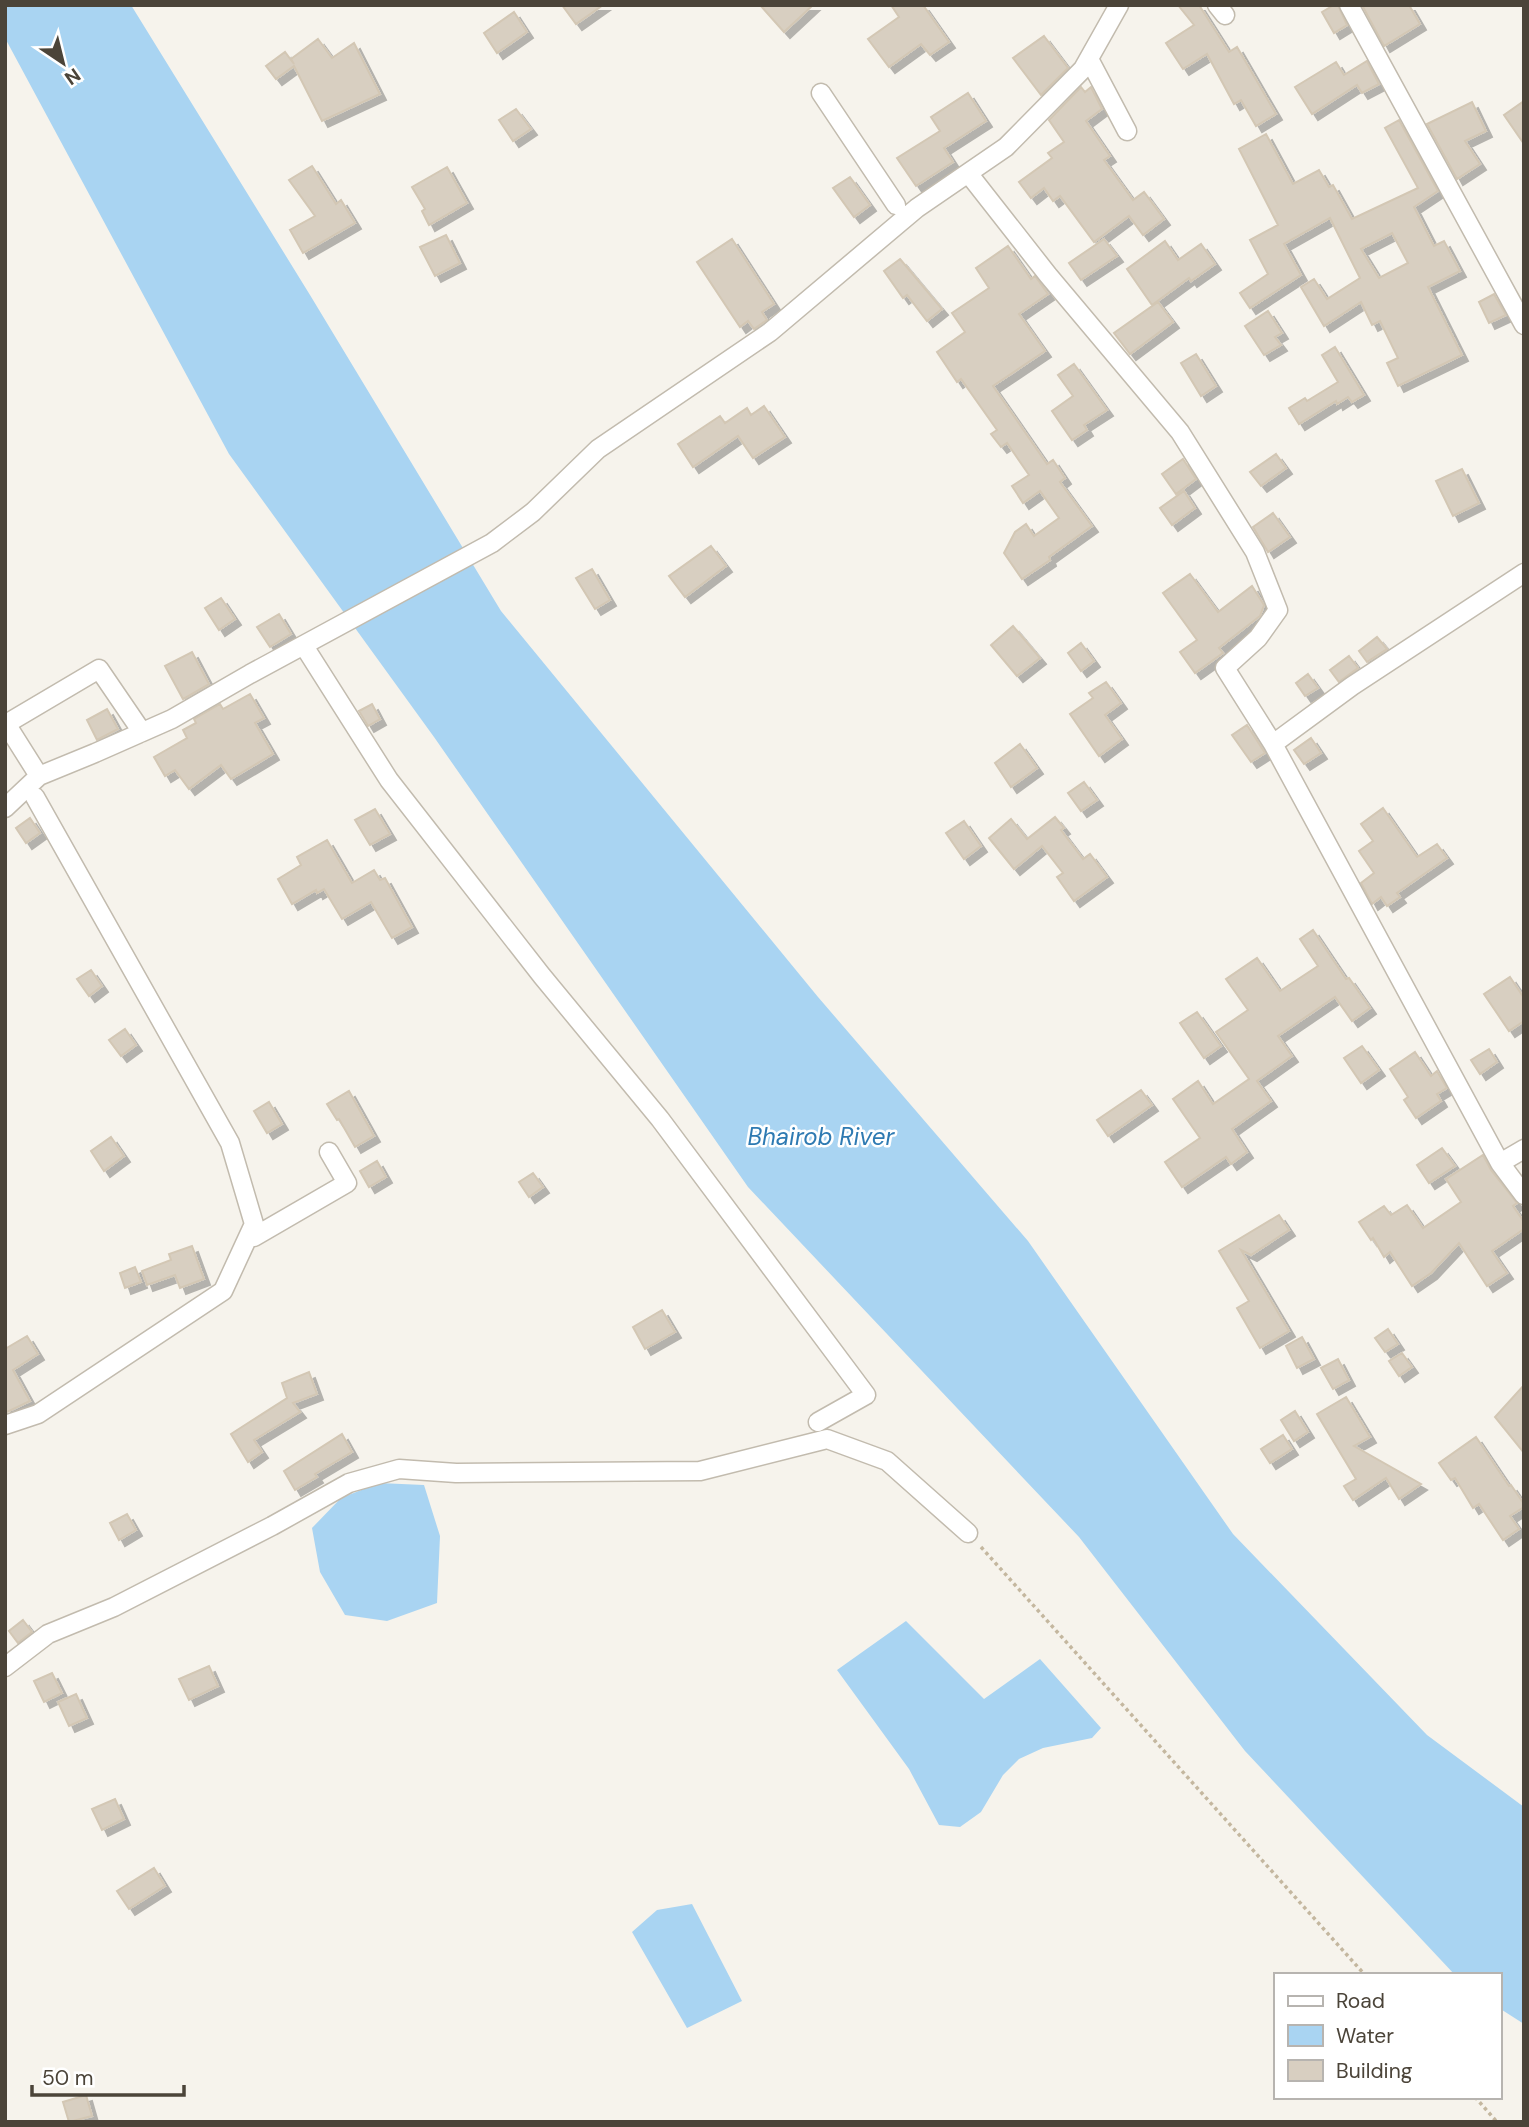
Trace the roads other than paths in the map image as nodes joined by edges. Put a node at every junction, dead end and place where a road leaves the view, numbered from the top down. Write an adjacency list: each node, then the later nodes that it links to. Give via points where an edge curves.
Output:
1 (1119, 5): 3 (street)
2 (1349, 5): 8 (street)
3 (1089, 59): 5 (street); 6 (street, via 1006,147)
4 (821, 93): 7 (street)
5 (1128, 131)
6 (968, 173): 10 (street, via 917,208 770,332 598,449 533,512 492,544); 13 (street, via 1180,432 1255,552 1278,610 1258,638 1225,668)
7 (896, 205)
8 (1524, 325)
9 (1524, 573): 13 (street)
10 (304, 646): 12 (street); 22 (street, via 389,780 660,1119 866,1395)
11 (6, 723): 12 (street, via 99,669); 14 (street)
12 (142, 732): 14 (street)
13 (1273, 744): 19 (street)
14 (39, 776): 16 (street)
15 (35, 797): 23 (street, via 230,1143 254,1224 223,1291 38,1414)
16 (5, 808)
17 (1524, 1149): 19 (street)
18 (329, 1152): 21 (street, via 347,1183)
19 (1500, 1163): 20 (street)
20 (1524, 1195)
21 (254, 1237)
22 (818, 1422)
23 (5, 1425)
24 (968, 1532): 25 (street, via 887,1461 827,1439 700,1471 456,1473 399,1469 349,1483 114,1608 48,1634)
25 (5, 1667)

